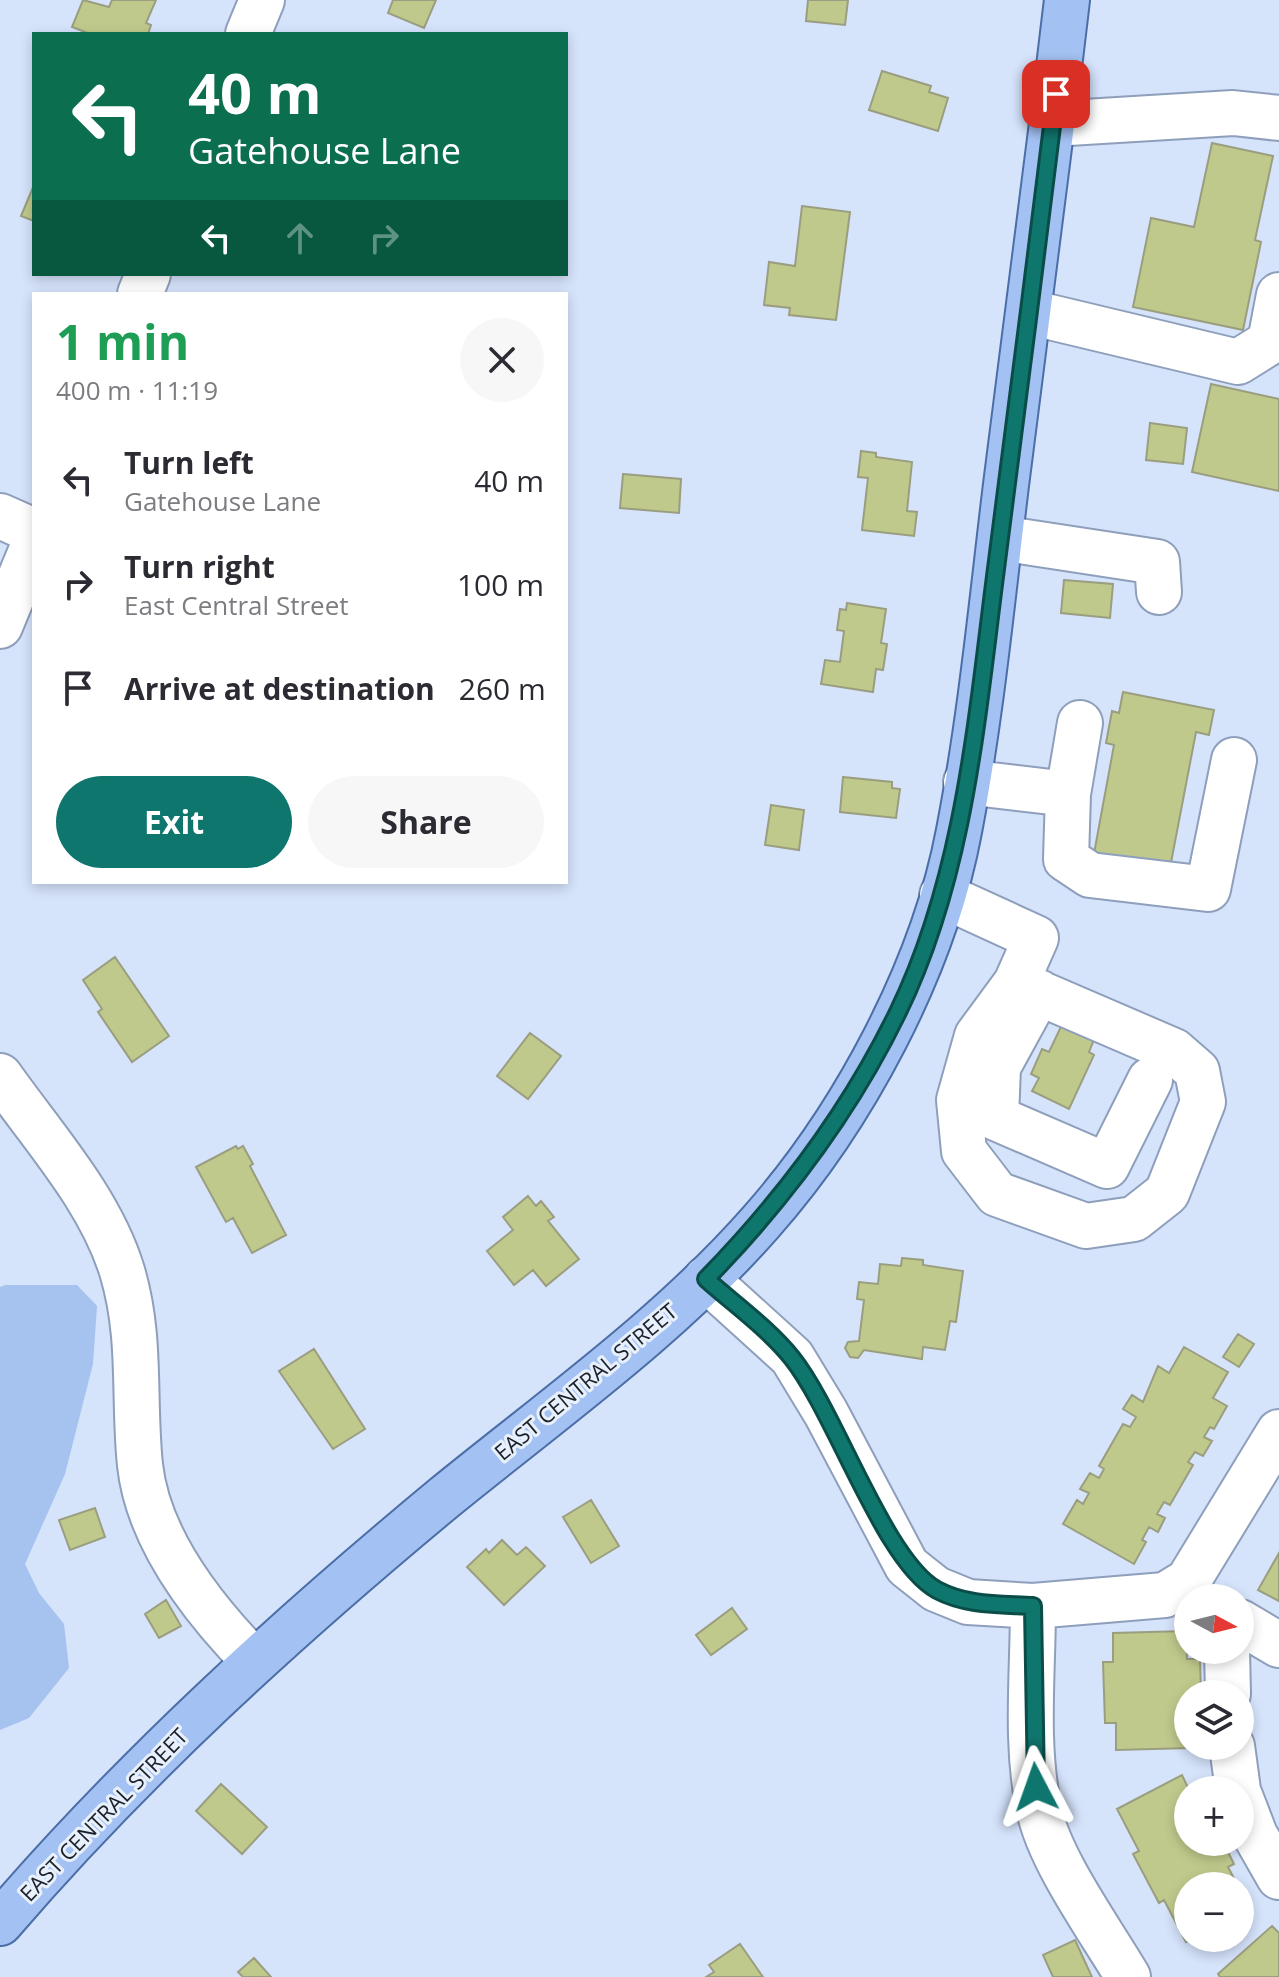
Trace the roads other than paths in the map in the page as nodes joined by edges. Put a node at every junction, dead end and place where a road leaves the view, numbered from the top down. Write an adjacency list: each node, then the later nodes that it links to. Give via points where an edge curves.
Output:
1 (262, 0): 3 (street)
2 (1067, 0): 5 (main road, EAST CENTRAL STREET)
3 (249, 32)
4 (1279, 118): 5 (street, via 1233,113)
5 (1052, 124): 7 (main road, EAST CENTRAL STREET)
6 (1279, 295): 7 (street, via 1270,342 1238,362)
7 (1029, 312): 10 (main road, EAST CENTRAL STREET)
8 (0, 516): 9 (street)
9 (32, 530)
10 (1000, 538): 12 (street, via 1157,562); 16 (main road, EAST CENTRAL STREET)
11 (32, 549): 13 (street)
12 (1159, 592)
13 (0, 626)
14 (1080, 723): 17 (street)
15 (1234, 760): 17 (street, via 1208,889 1090,875 1066,859)
16 (966, 782): 17 (street); 18 (main road, EAST CENTRAL STREET)
17 (1068, 794)
18 (942, 895): 19 (street, via 1036,938); 22 (main road, EAST CENTRAL STREET, via 899,1011 845,1109 787,1190)
19 (1027, 988): 19 (street, via 977,1036 959,1100 964,1151 997,1194 1086,1226 1134,1219 1167,1193 1203,1102 1197,1071 1174,1051); 21 (street, via 998,1067 996,1118 1107,1166)
20 (0, 1076): 29 (street, via 102,1220 122,1271 137,1333 140,1468 160,1534 183,1576)
21 (1150, 1080)
22 (706, 1279): 26 (street, via 792,1357 907,1566 936,1589 968,1602); 29 (main road, EAST CENTRAL STREET)
23 (1279, 1432): 24 (street)
24 (1201, 1584)
25 (1174, 1593): 26 (street)
26 (1033, 1606): 33 (street, via 1033,1763 1039,1812 1062,1866)
27 (1254, 1630): 28 (street)
28 (1279, 1645)
29 (254, 1661): 32 (main road, EAST CENTRAL STREET, via 120,1791)
30 (1254, 1832): 31 (street)
31 (1279, 1877)
32 (0, 1923)
33 (1128, 1977)

